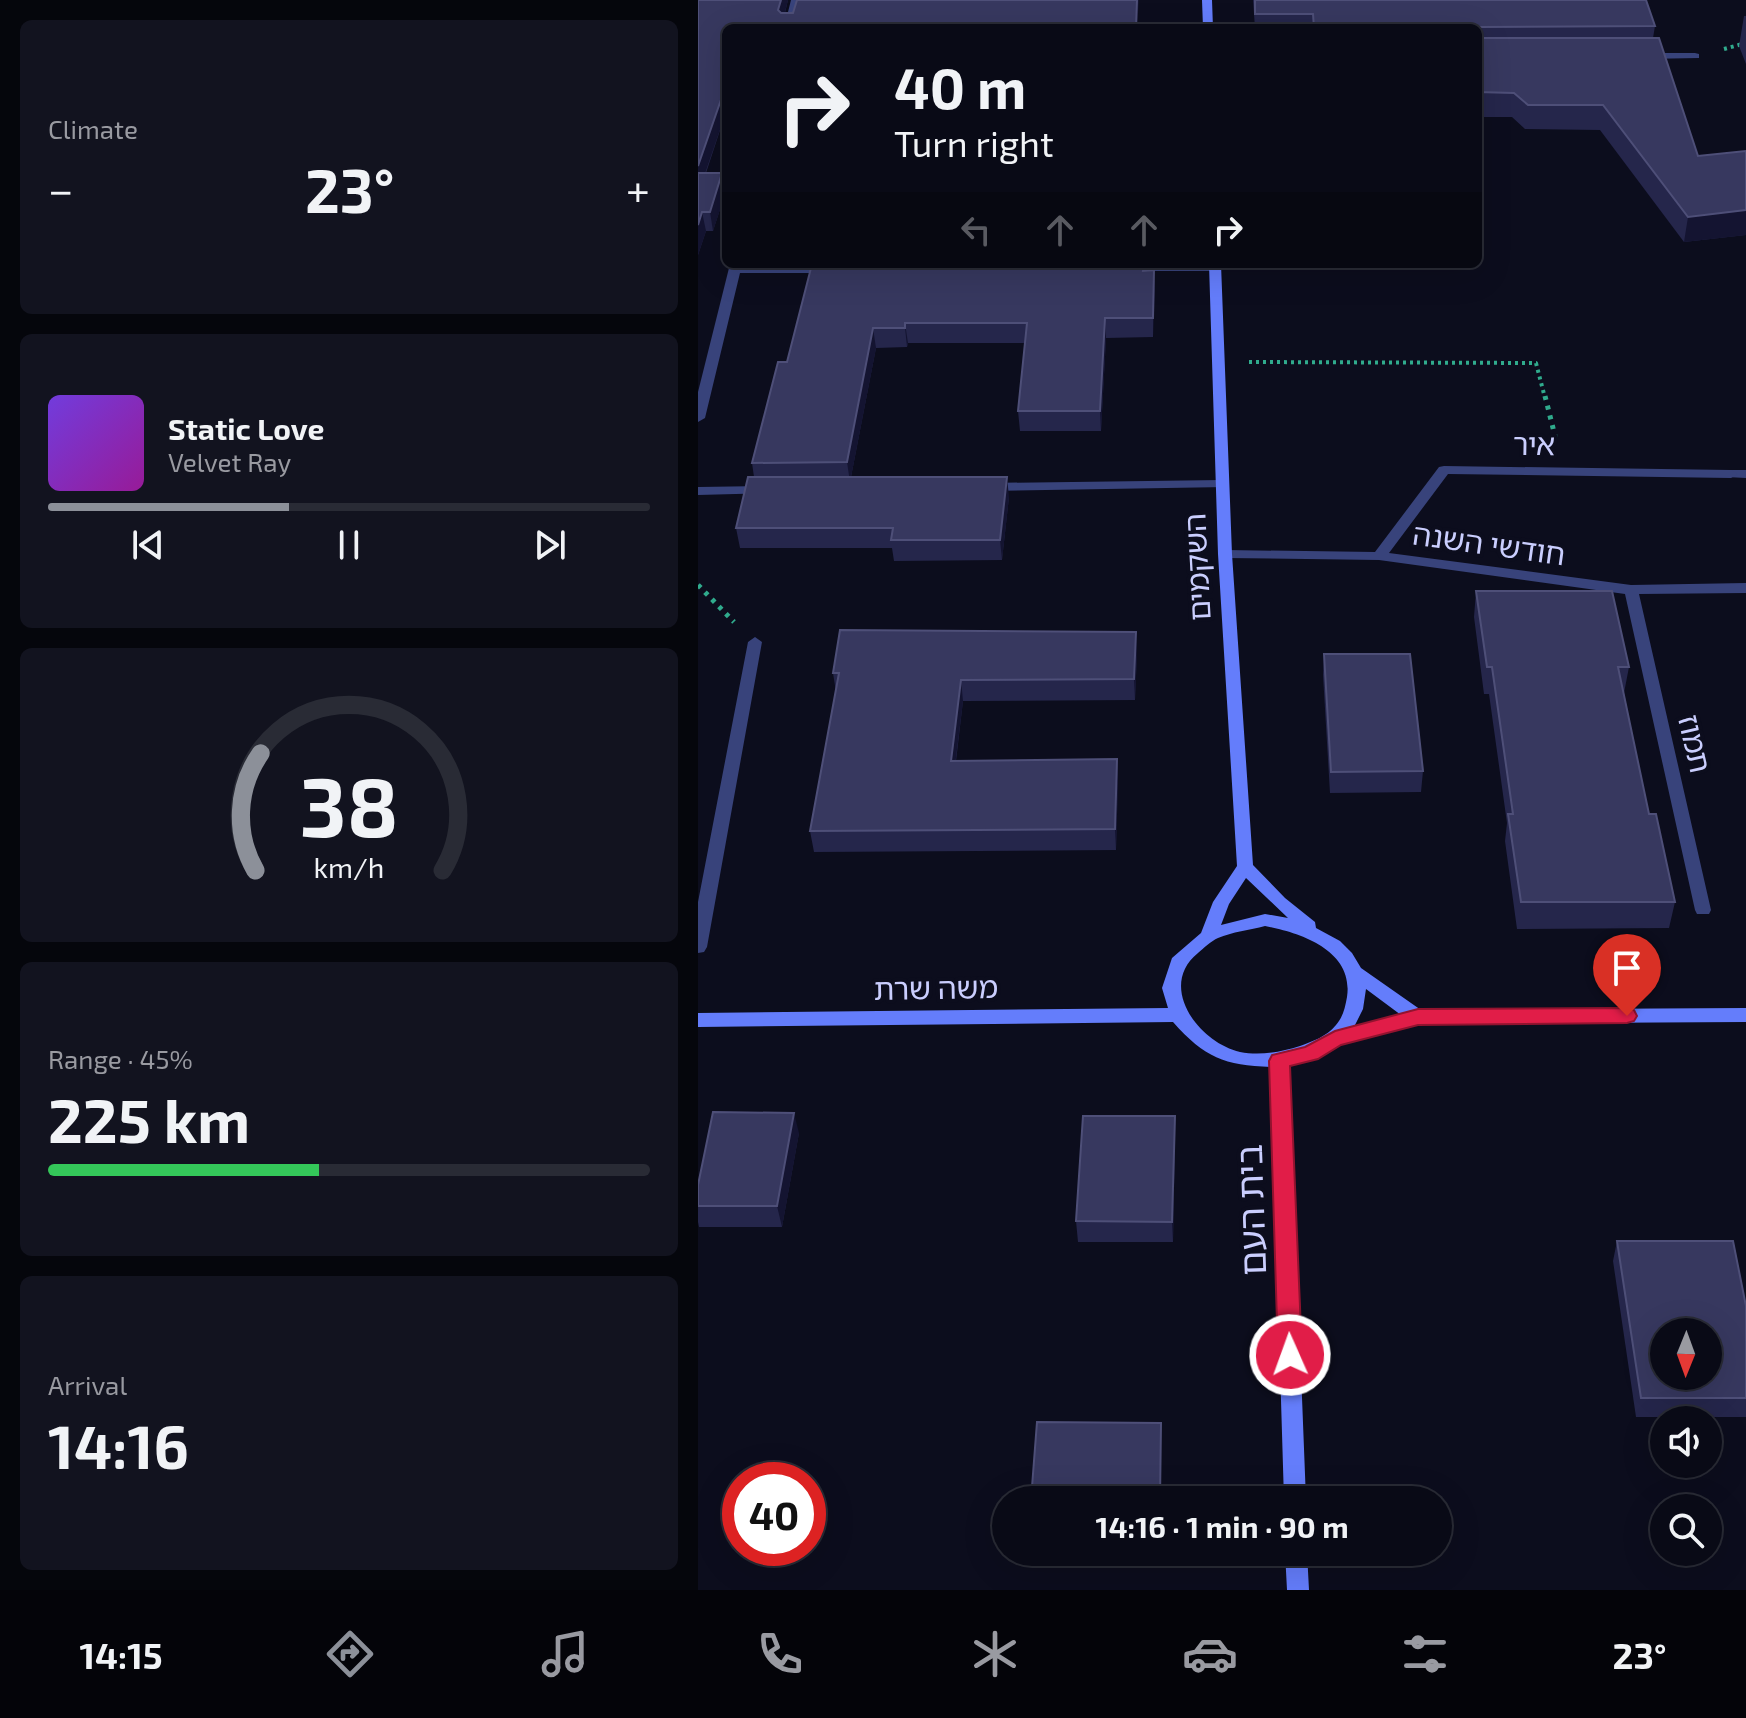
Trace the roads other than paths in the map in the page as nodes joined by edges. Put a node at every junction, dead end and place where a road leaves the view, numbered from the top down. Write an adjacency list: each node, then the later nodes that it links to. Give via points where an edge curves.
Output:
1 (796, 0): 3 (street)
2 (1207, 0): 4 (street)
3 (790, 24)
4 (1208, 24)
5 (1633, 56): 6 (street)
6 (1695, 56)
7 (736, 268): 11 (street)
8 (792, 268): 10 (street)
9 (1215, 268): 13 (street, השקמים)
10 (847, 269)
11 (698, 418)
12 (1738, 474): 18 (street, איר, via 1444,470)
13 (1222, 484): 14 (street); 17 (street, השקמים)
14 (968, 488)
15 (777, 490): 16 (street)
16 (698, 491)
17 (1225, 554): 18 (street, חודשי השנה); 22 (street, השקמים)
18 (1379, 556): 20 (street, חודשי השנה)
19 (1746, 588): 20 (street, חודשי השנה)
20 (1631, 590): 23 (street, תמוז)
21 (755, 642): 26 (street)
22 (1245, 867): 24 (street, via 1221,902); 25 (street)
23 (1703, 910)
24 (1209, 933): 25 (street, via 1265,920); 28 (street, via 1188,948 1174,969 1170,992)
25 (1321, 935): 27 (street, via 1342,952)
26 (698, 947)
27 (1355, 973): 30 (street); 32 (street, via 1358,996 1352,1018)
28 (1175, 1015): 31 (street, משה שרת); 33 (street, via 1192,1036 1217,1052 1247,1061)
29 (1746, 1015): 30 (street)
30 (1418, 1017): 32 (street)
31 (698, 1020)
32 (1335, 1039): 33 (street)
33 (1280, 1061): 34 (street, בית העם)
34 (1295, 1486)
35 (1297, 1566): 36 (street)
36 (1298, 1590)

